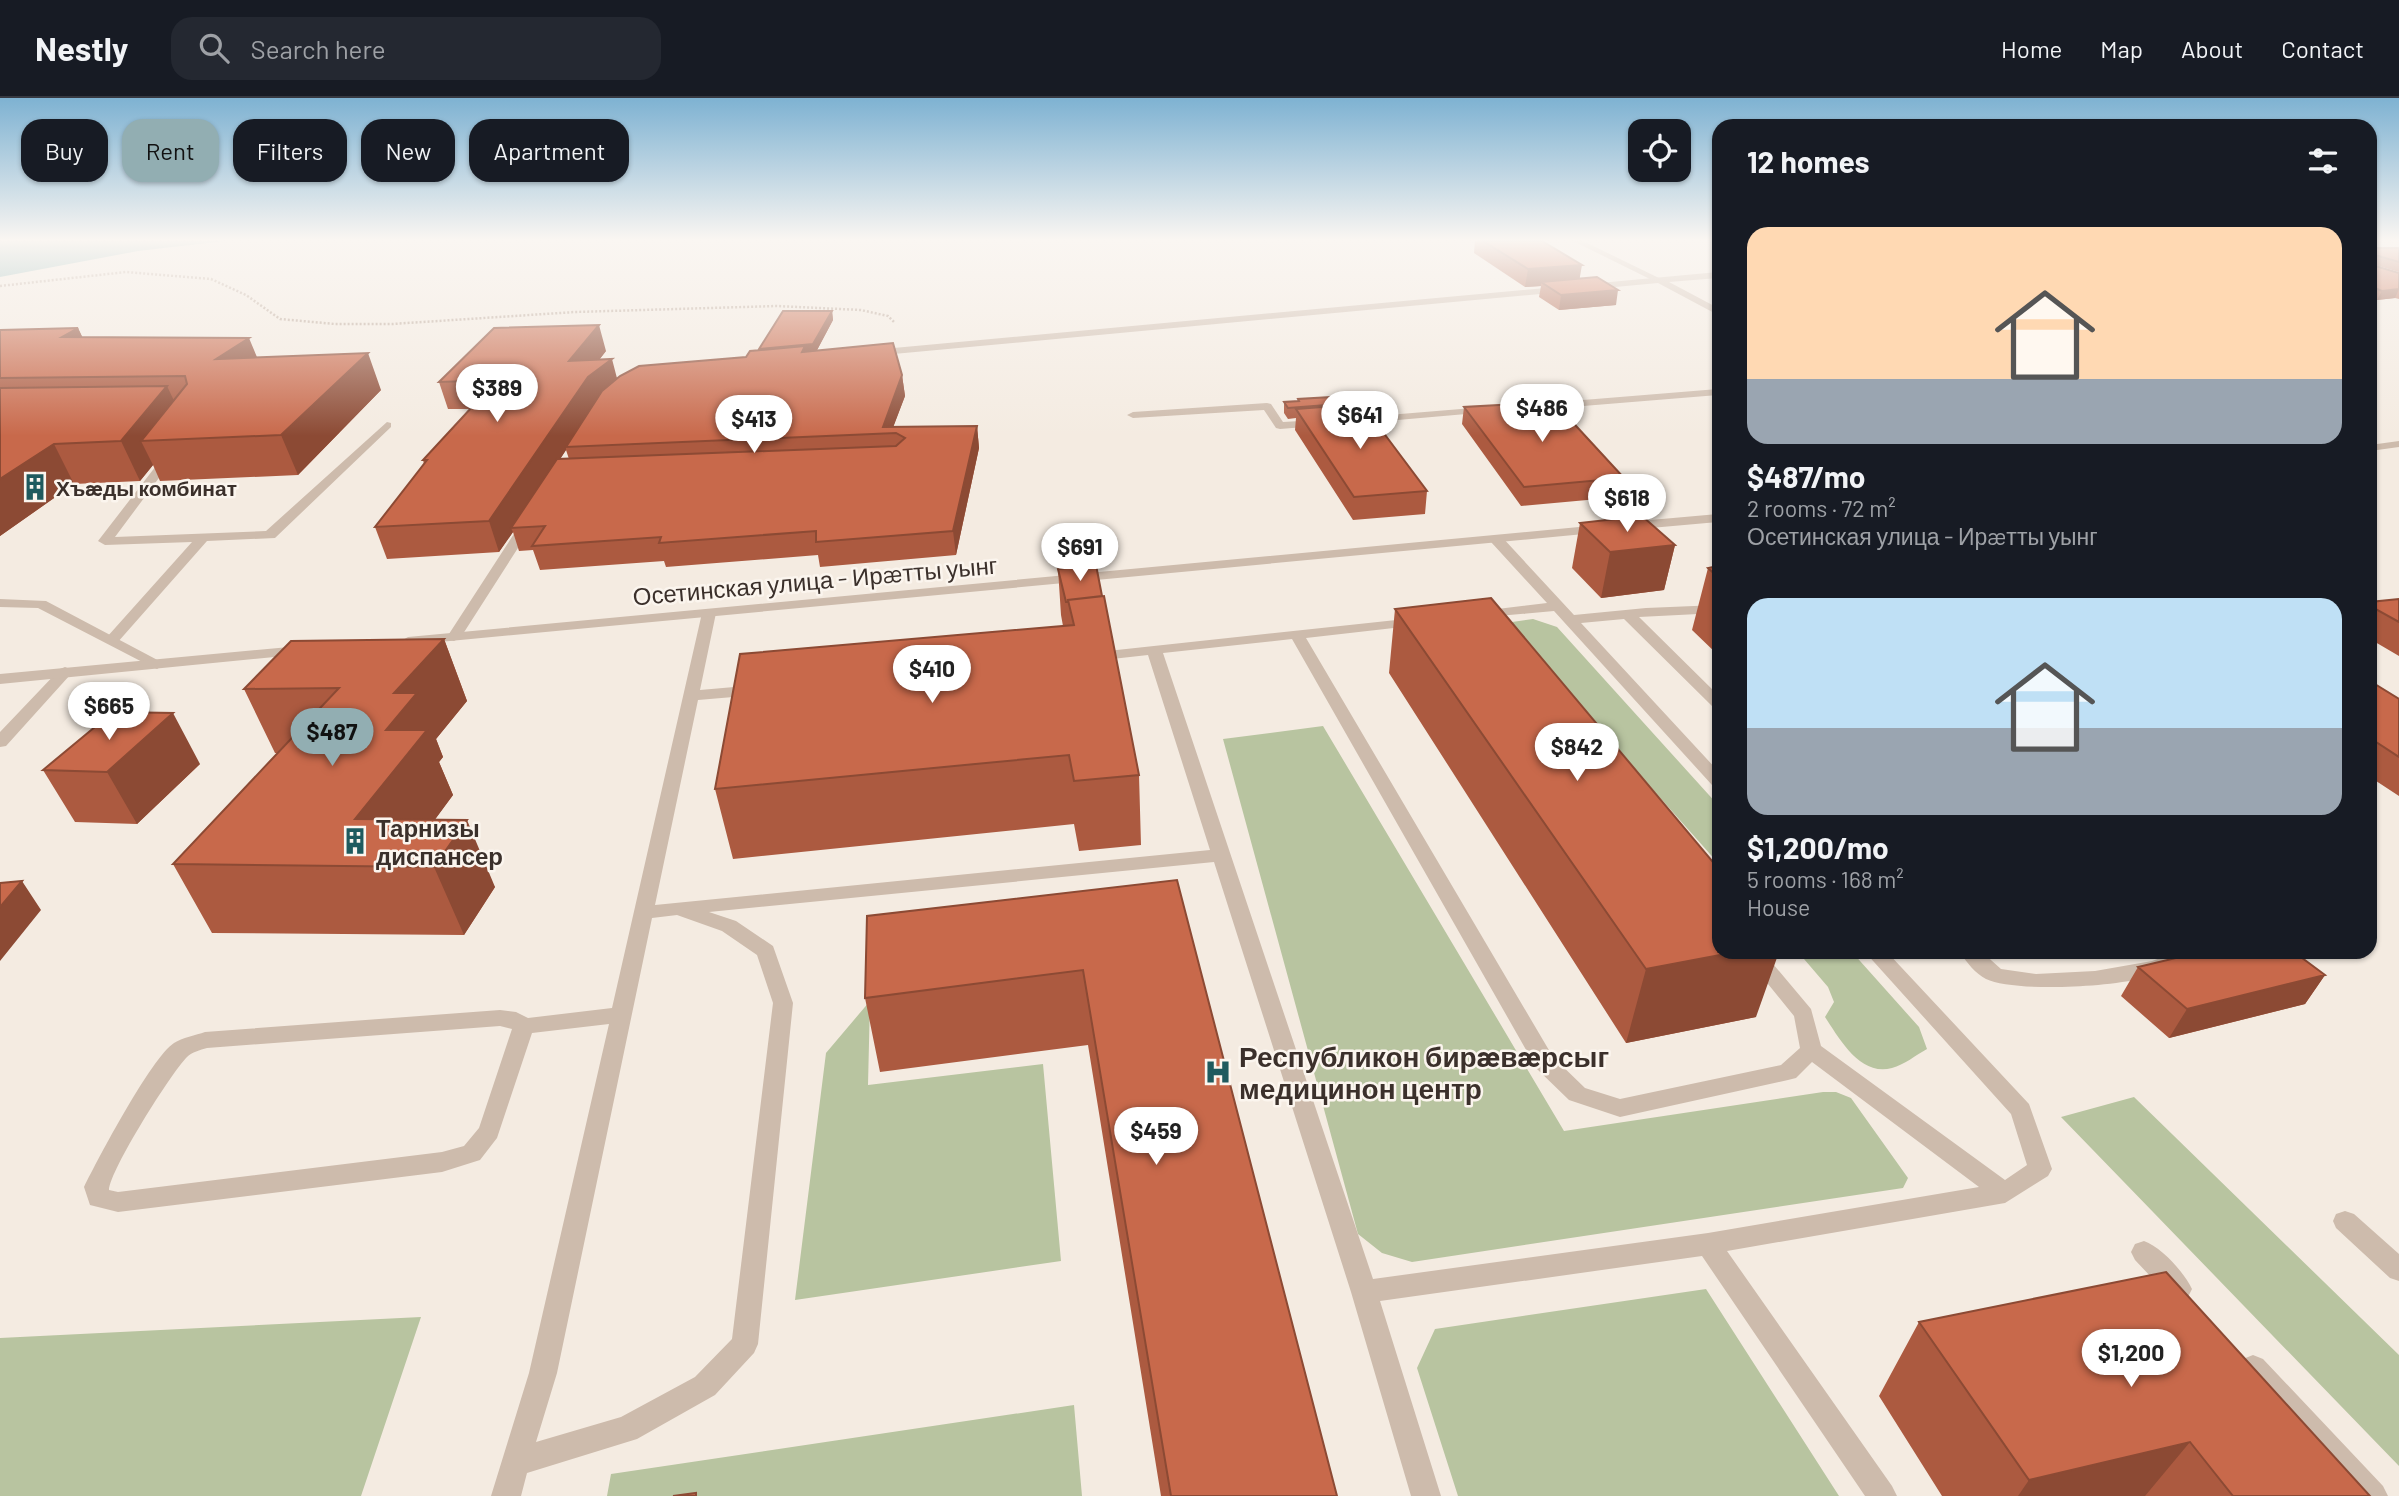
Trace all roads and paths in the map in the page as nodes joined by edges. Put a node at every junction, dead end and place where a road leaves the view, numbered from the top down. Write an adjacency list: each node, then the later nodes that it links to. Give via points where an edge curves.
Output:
1 (262, 306): 3 (path, via 280,319 335,324 603,311 824,307 888,316)
2 (1376, 306): 3 (street)
3 (916, 348): 4 (street)
4 (863, 354)
5 (1712, 392): 6 (street)
6 (1527, 407)
7 (1499, 409): 8 (street, via 1280,426 1267,406)
8 (1133, 415)
9 (387, 425): 15 (street, via 270,535)
10 (2399, 444): 11 (street)
11 (2377, 446)
12 (175, 449): 15 (street, via 105,541)
13 (536, 510): 25 (street)
14 (1712, 519): 16 (street, Осетинская улица - Ирæтты уынг)
15 (203, 538): 27 (street)
16 (1496, 539): 18 (street); 20 (street, Осетинская улица - Ирæтты уынг)
17 (0, 603): 27 (street, via 41,604)
18 (1558, 606): 23 (street); 26 (street, via 1470,616)
19 (1712, 609): 21 (street)
20 (709, 613): 25 (street, Осетинская улица - Ирæтты уынг); 36 (street)
21 (1628, 614): 23 (street); 37 (street)
22 (1430, 620): 24 (street)
23 (1572, 621): 39 (street)
24 (1297, 635): 30 (street); 49 (street, via 1545,1063 1577,1094 1620,1108 1788,1072)
25 (454, 637): 28 (street, Осетинская улица - Ирæтты уынг)
26 (1488, 637)
27 (111, 640): 32 (street)
28 (387, 643)
29 (319, 649): 32 (street)
30 (1154, 650): 31 (street); 40 (street)
31 (1072, 658)
32 (158, 664): 33 (street)
33 (65, 672): 34 (street); 38 (street)
34 (0, 679)
35 (772, 688): 36 (street)
36 (690, 696): 42 (street)
37 (1712, 697)
38 (0, 742)
39 (1712, 774)
40 (1222, 855): 41 (street); 55 (street)
41 (679, 909): 42 (street); 58 (street, via 729,926 766,951 783,1003 745,1344 705,1386 627,1429)
42 (645, 912): 47 (street)
43 (1758, 959): 49 (street, via 1804,1014)
44 (1881, 959): 50 (street, via 2021,1110 2040,1169)
45 (1977, 959): 46 (street, via 1992,974 2024,982 2116,977)
46 (2172, 959)
47 (621, 1015): 48 (street); 58 (street, via 543,1373)
48 (524, 1026): 48 (street, via 516,1020 486,1019 205,1040 181,1049 102,1176 96,1187 99,1198 118,1202 442,1162 472,1153 489,1132)
49 (1811, 1050): 50 (street)
50 (2005, 1193): 52 (street)
51 (2345, 1221): 54 (street)
52 (1708, 1244): 55 (street); 61 (street)
53 (2144, 1252): 56 (street)
54 (2399, 1270)
55 (1364, 1292): 60 (street)
56 (2192, 1303)
57 (2239, 1354): 62 (street)
58 (516, 1462): 59 (street)
59 (506, 1496)
60 (1426, 1496)
61 (1882, 1496)
62 (2372, 1496)

